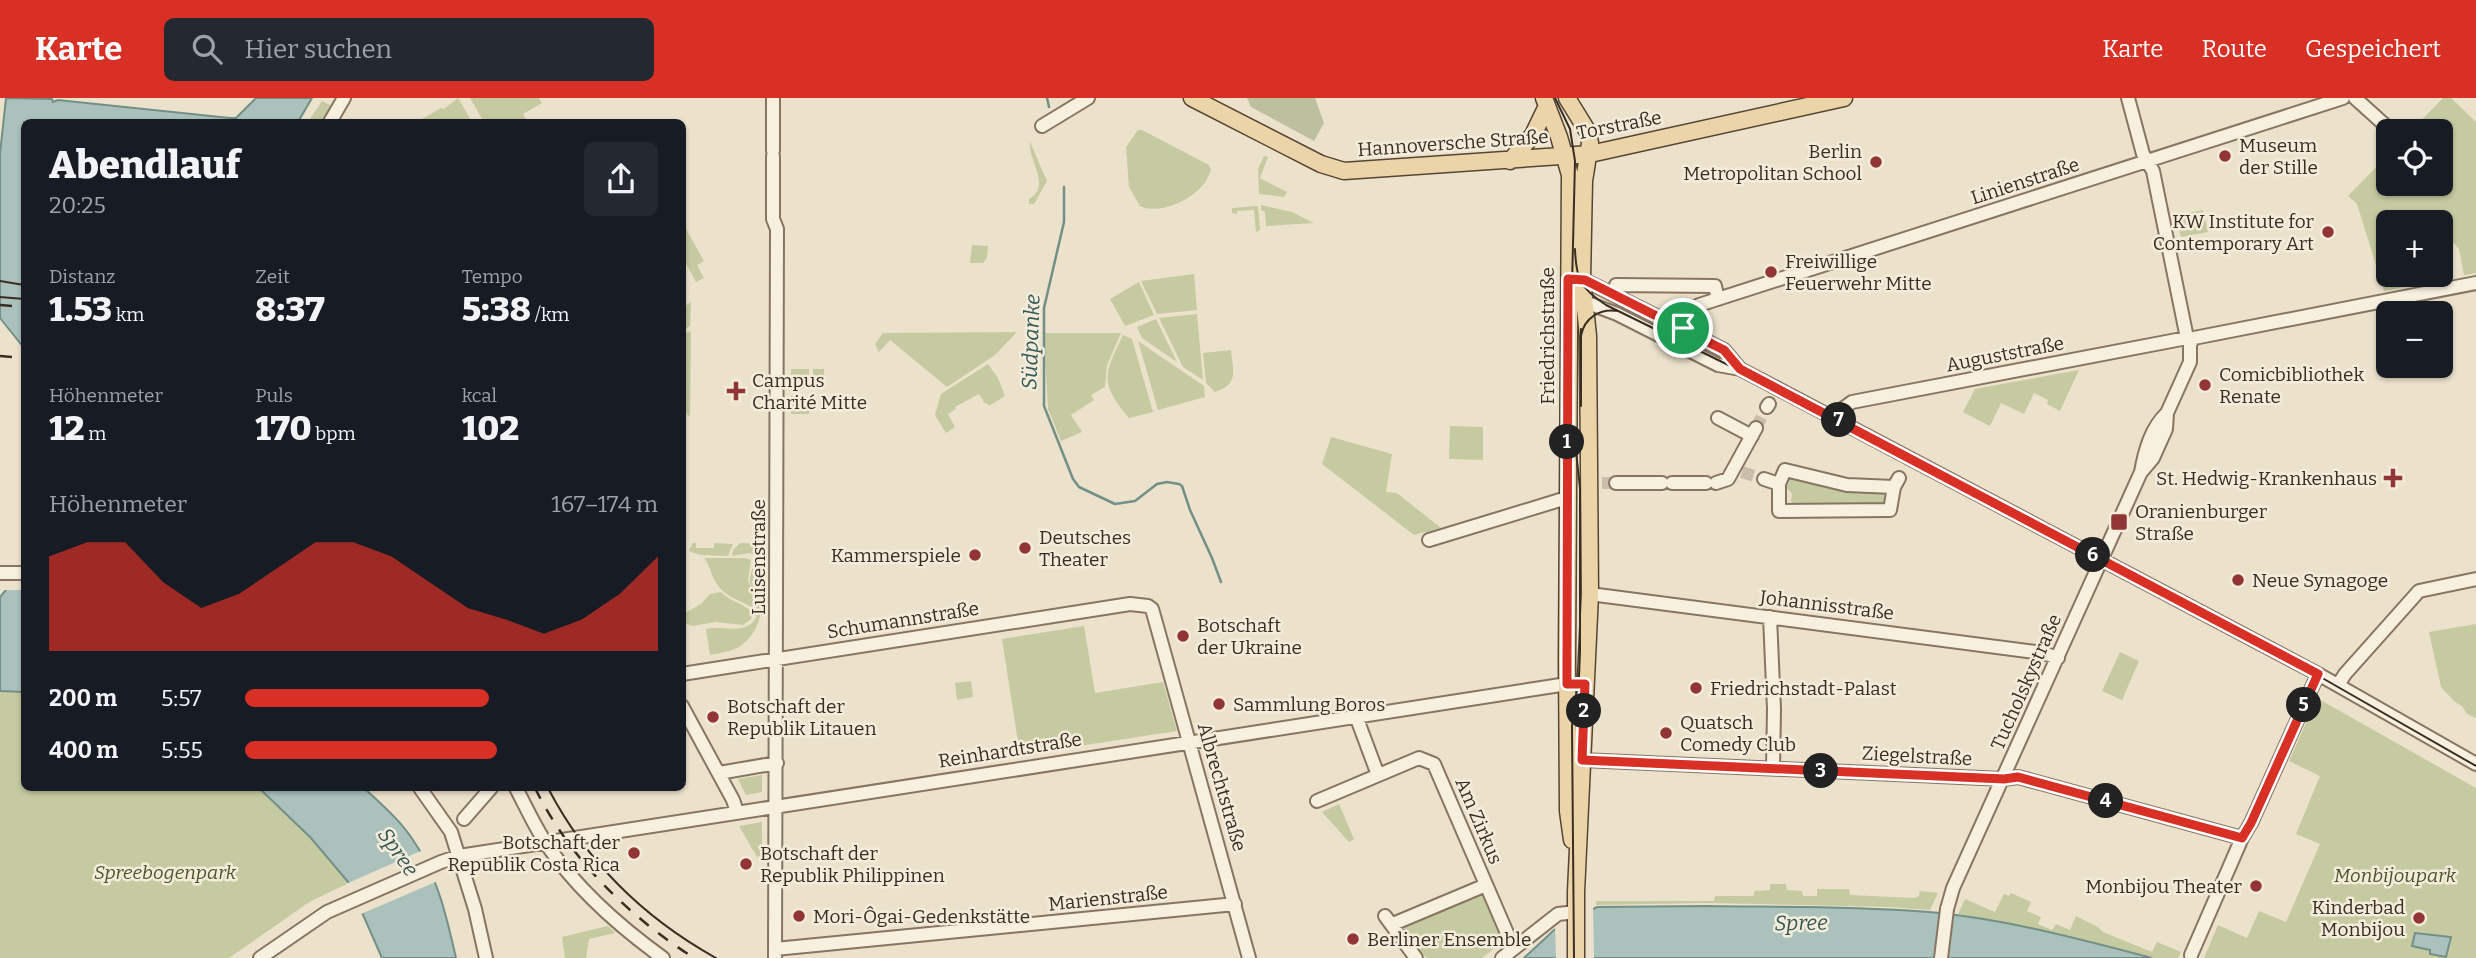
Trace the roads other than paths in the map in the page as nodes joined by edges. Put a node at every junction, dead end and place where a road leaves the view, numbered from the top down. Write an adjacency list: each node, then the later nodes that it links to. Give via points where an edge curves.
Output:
1 (344, 98): 12 (street)
2 (773, 98): 42 (street, Luisenstraße)
3 (1088, 98): 14 (street)
4 (1192, 98): 17 (main road, Hannoversche Straße, via 1335,169)
5 (1567, 98): 15 (main road, via 1588,132)
6 (1844, 98): 11 (main road, Torstraße)
7 (2128, 98): 18 (street, Tucholskystraße)
8 (2343, 98): 18 (street, Linienstraße)
9 (2354, 98): 13 (street)
10 (1546, 102): 16 (main road, Friedrichstraße); 17 (main road, via 1533,135)
11 (1781, 105): 15 (main road, Torstraße)
12 (332, 119)
13 (2378, 119)
14 (1042, 126)
15 (1590, 154): 16 (main road, Torstraße); 20 (main road, Friedrichstraße)
16 (1565, 156): 17 (main road, Hannoversche Straße); 20 (main road, Friedrichstraße, via 1570,175)
17 (1510, 160)
18 (2147, 161): 22 (street, Linienstraße); 25 (street, Tucholskystraße)
19 (2476, 283): 25 (street, Auguststraße)
20 (1573, 284): 23 (main road, Friedrichstraße); 24 (street); 32 (main road, Friedrichstraße)
21 (1616, 285): 22 (street, via 1715,286)
22 (1718, 299): 24 (street, Linienstraße, via 1694,308)
23 (1585, 303): 26 (street, via 1617,314 1718,365); 38 (main road, Friedrichstraße)
24 (1683, 328): 26 (street, via 1724,350)
25 (2189, 339): 28 (street, Auguststraße, via 1852,402); 34 (street, Tucholskystraße, via 2190,362 2167,414 2158,421 2141,472)
26 (1740, 369): 28 (street)
27 (1718, 418): 30 (street, via 1754,432 1738,471 1725,482)
28 (1836, 419): 34 (street)
29 (1764, 479): 31 (street)
30 (1616, 483)
31 (1779, 484): 31 (street, via 1779,511 1890,510 1897,482 1847,485 1785,470)
32 (1567, 500): 33 (street); 45 (main road, Friedrichstraße)
33 (1429, 540)
34 (2101, 559): 41 (street, Tucholskystraße); 44 (street)
35 (0, 573): 36 (street)
36 (21, 573)
37 (2476, 579): 47 (street, via 2419,591)
38 (1590, 594): 40 (street, Johannisstraße); 46 (main road, Friedrichstraße)
39 (1130, 604): 42 (street, Schumannstraße); 50 (street, Albrechtstraße, via 1142,603 1152,609)
40 (1770, 618): 41 (street, Johannisstraße); 54 (street)
41 (2058, 658): 57 (street, Tucholskystraße)
42 (777, 660): 43 (street, Schumannstraße); 52 (street, Luisenstraße)
43 (686, 673)
44 (2318, 674): 47 (street); 65 (street)
45 (1567, 684): 46 (main road); 49 (street, Reinhardtstraße); 70 (main road, Friedrichstraße, via 1568,811)
46 (1585, 684): 51 (main road, Friedrichstraße)
47 (2338, 685): 53 (street)
48 (686, 713): 55 (street)
49 (1356, 716): 50 (street, Reinhardtstraße); 56 (street)
50 (1189, 742): 62 (street, Reinhardtstraße); 69 (street, Albrechtstraße)
51 (1582, 760): 54 (street, Ziegelstraße); 70 (main road, Friedrichstraße)
52 (777, 764): 55 (street); 62 (street, Luisenstraße)
53 (2476, 764)
54 (1773, 769): 57 (street, Ziegelstraße)
55 (719, 773): 63 (street)
56 (1378, 775): 61 (street, Am Zirkus); 68 (street, Am Zirkus, via 1419,758 1434,764)
57 (2004, 779): 65 (street, Ziegelstraße, via 2018,777); 81 (street, Tucholskystraße, bridge, via 1953,888)
58 (422, 791): 67 (street, via 446,824)
59 (488, 791): 64 (street)
60 (518, 791): 66 (street)
61 (1317, 801)
62 (777, 806): 63 (street, Reinhardtstraße); 72 (street, Luisenstraße)
63 (737, 812): 66 (street, Reinhardtstraße)
64 (464, 819)
65 (2242, 838): 73 (street)
66 (546, 843): 67 (street, Reinhardtstraße); 76 (street, via 607,912)
67 (459, 856): 74 (street, Reinhardtstraße, via 342,905); 75 (street)
68 (1484, 880): 71 (street, Am Zirkus); 78 (street, via 1389,920)
69 (1235, 904): 72 (street, Marienstraße); 77 (street, Albrechtstraße)
70 (1576, 909): 71 (street, via 1558,914); 80 (main road, Friedrichstraße)
71 (1515, 947): 79 (street)
72 (775, 953)
73 (2191, 955)
74 (260, 958)
75 (486, 958)
76 (663, 958)
77 (1250, 958)
78 (1416, 958)
79 (1502, 958)
80 (1576, 958)
81 (1941, 958)

